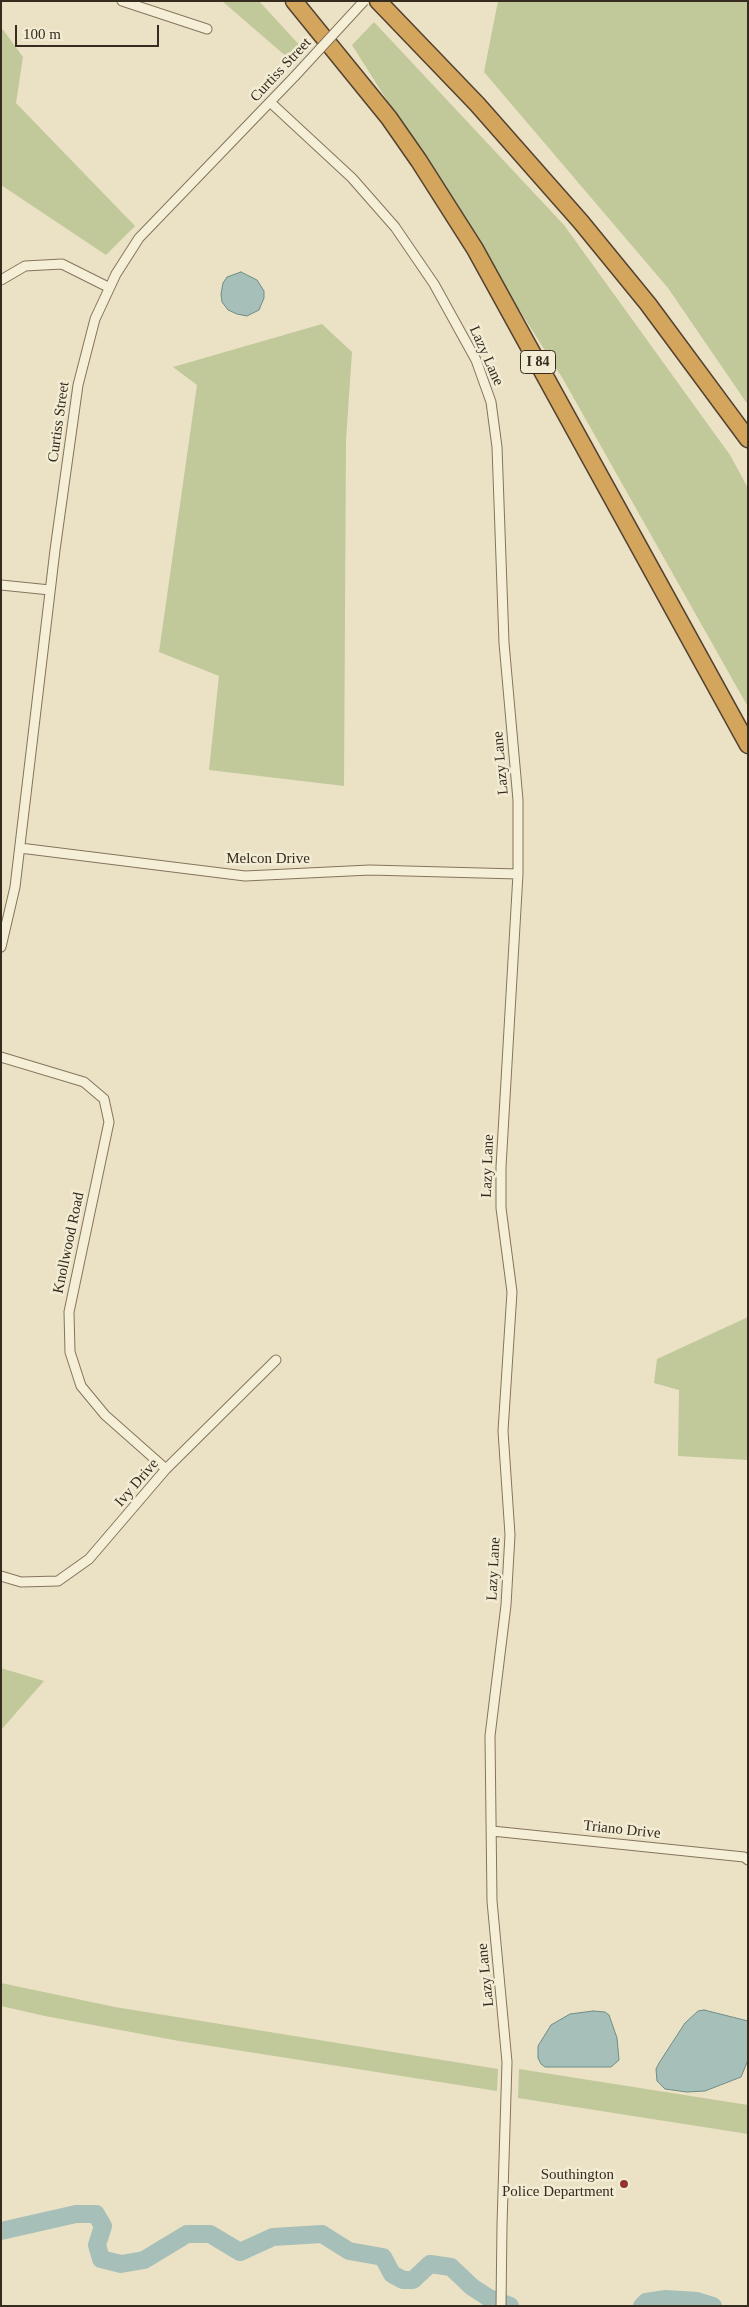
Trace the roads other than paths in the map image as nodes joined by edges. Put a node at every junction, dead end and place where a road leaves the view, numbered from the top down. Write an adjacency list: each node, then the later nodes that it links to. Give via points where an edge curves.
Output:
1 (122, 1): 5 (street)
2 (294, 1): 12 (highway, I 84, via 389,118 475,249)
3 (364, 1): 6 (street, Curtiss Street, bridge)
4 (378, 1): 9 (highway, via 477,104 581,222 648,304)
5 (207, 29)
6 (270, 102): 8 (street, Curtiss Street, via 154,220); 14 (street, Lazy Lane, via 352,178 399,233 434,284 476,360 491,402 497,447 504,643 518,800)
7 (1, 280): 8 (street, via 25,266 62,264)
8 (108, 287): 11 (street, Curtiss Street, via 80,371)
9 (748, 440)
10 (1, 585): 11 (street)
11 (50, 590): 13 (street, Curtiss Street)
12 (748, 744)
13 (20, 848): 14 (street, Melcon Drive, via 245,876 370,870); 15 (street, Curtiss Street, via 14,894)
14 (518, 874): 20 (street, Lazy Lane, via 501,1167 501,1208 512,1292 502,1431 510,1536 506,1605 490,1736)
15 (1, 947)
16 (1, 1057): 18 (street, Knollwood Road, via 84,1082 104,1099 109,1122 69,1312 70,1352 81,1386 105,1415)
17 (276, 1360): 18 (street, Ivy Drive)
18 (166, 1469): 19 (street, Ivy Drive, via 89,1559 58,1581 21,1582)
19 (1, 1576)
20 (492, 1831): 21 (street, Triano Drive, via 744,1857); 22 (street, Lazy Lane, via 492,1900 507,2062)
21 (748, 1860)
22 (501, 2306)

